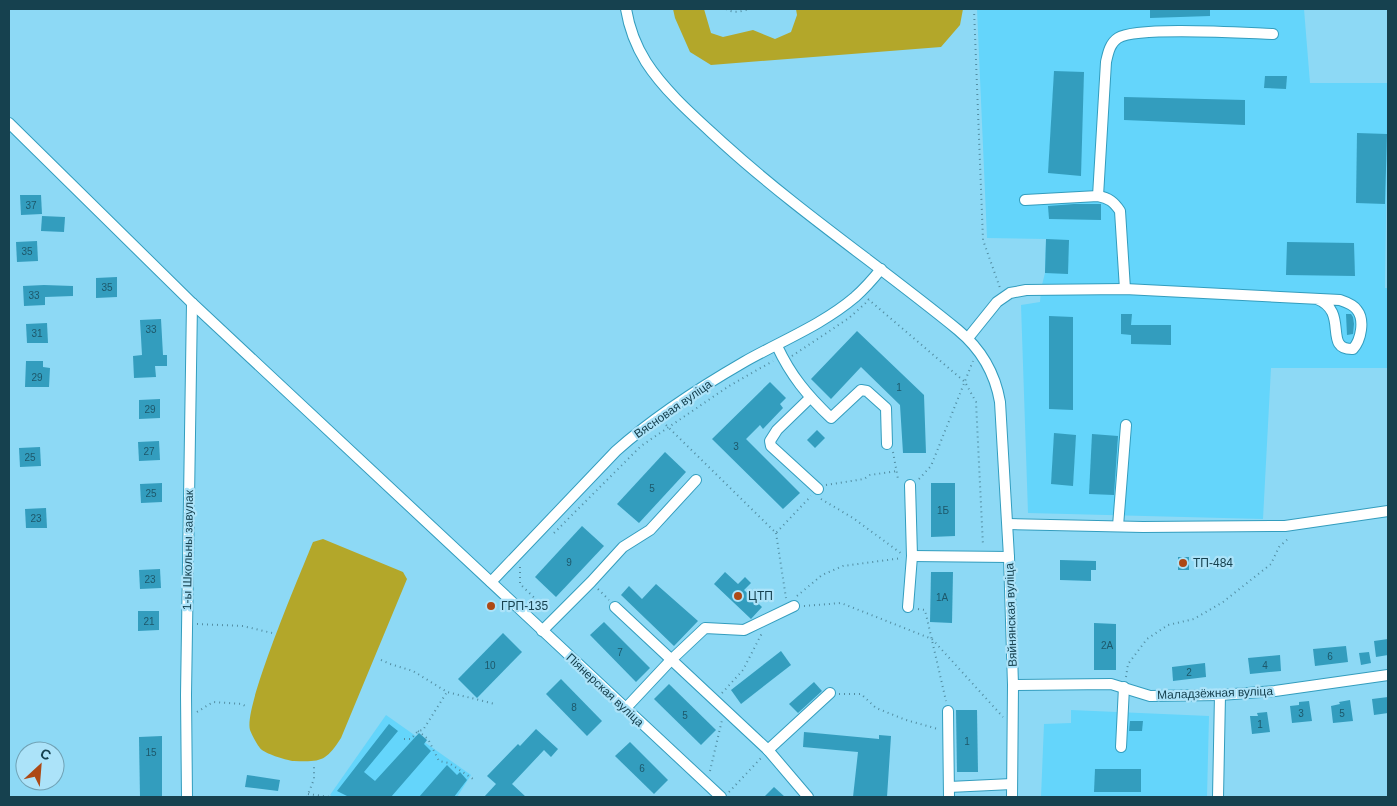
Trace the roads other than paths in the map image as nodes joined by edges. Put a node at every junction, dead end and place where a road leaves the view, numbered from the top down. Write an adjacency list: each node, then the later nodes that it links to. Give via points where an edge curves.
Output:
1 (626, 9): 6 (street, Вяйнянская вуліца, via 641,54 680,102 784,194)
2 (1273, 34): 4 (street, via 1147,32 1120,36 1114,41 1106,62)
3 (9, 123): 9 (street, Піянерская вуліца)
4 (1098, 196): 5 (street); 7 (street, via 1108,198 1120,211)
5 (1025, 200)
6 (881, 269): 10 (street, Вяйнянская вуліца); 11 (street, Вясновая вуліца, via 860,292)
7 (1125, 289): 8 (street); 10 (street, via 1010,293 990,309)
8 (1316, 299): 8 (street, via 1330,307 1338,343 1353,349 1360,334 1357,309 1340,300)
9 (192, 303): 23 (street, Піянерская вуліца); 40 (street, 1-ы Школьны завулак)
10 (968, 338): 19 (street, Вяйнянская вуліца, via 990,369 997,386)
11 (780, 354): 12 (street); 23 (street, Вясновая вуліца, via 743,363 633,435)
12 (810, 398): 14 (street, via 831,418 861,390 867,391 886,408); 17 (street, via 770,441 771,446)
13 (1126, 425): 20 (street)
14 (887, 446)
15 (696, 480): 27 (street, via 650,530 623,547)
16 (910, 487): 21 (street)
17 (815, 492)
18 (1388, 511): 20 (street, via 1294,524)
19 (1008, 524): 20 (street); 22 (street, Вяйнянская вуліца)
20 (1118, 526)
21 (912, 556): 22 (street); 25 (street)
22 (1009, 557): 30 (street, Вяйнянская вуліца)
23 (491, 582): 27 (street, Піянерская вуліца)
24 (616, 607): 28 (street)
25 (908, 607)
26 (791, 608): 28 (street, via 744,630 705,628)
27 (542, 631): 34 (street, Піянерская вуліца)
28 (671, 660): 34 (street); 37 (street)
29 (1388, 675): 33 (street, Маладзёжная вуліца, via 1275,691)
30 (1013, 685): 31 (street, Маладзёжная вуліца, via 1110,684); 38 (street, Вяйнянская вуліца)
31 (1124, 687): 33 (street, Маладзёжная вуліца, via 1150,696); 36 (street)
32 (830, 693): 37 (street)
33 (1220, 695): 44 (street)
34 (625, 709): 41 (street, Піянерская вуліца)
35 (948, 711): 39 (street)
36 (1121, 747)
37 (768, 750): 42 (street)
38 (1012, 784): 39 (street); 43 (street, Вяйнянская вуліца)
39 (949, 792)
40 (187, 797)
41 (722, 797)
42 (808, 797)
43 (1012, 797)
44 (1218, 797)

